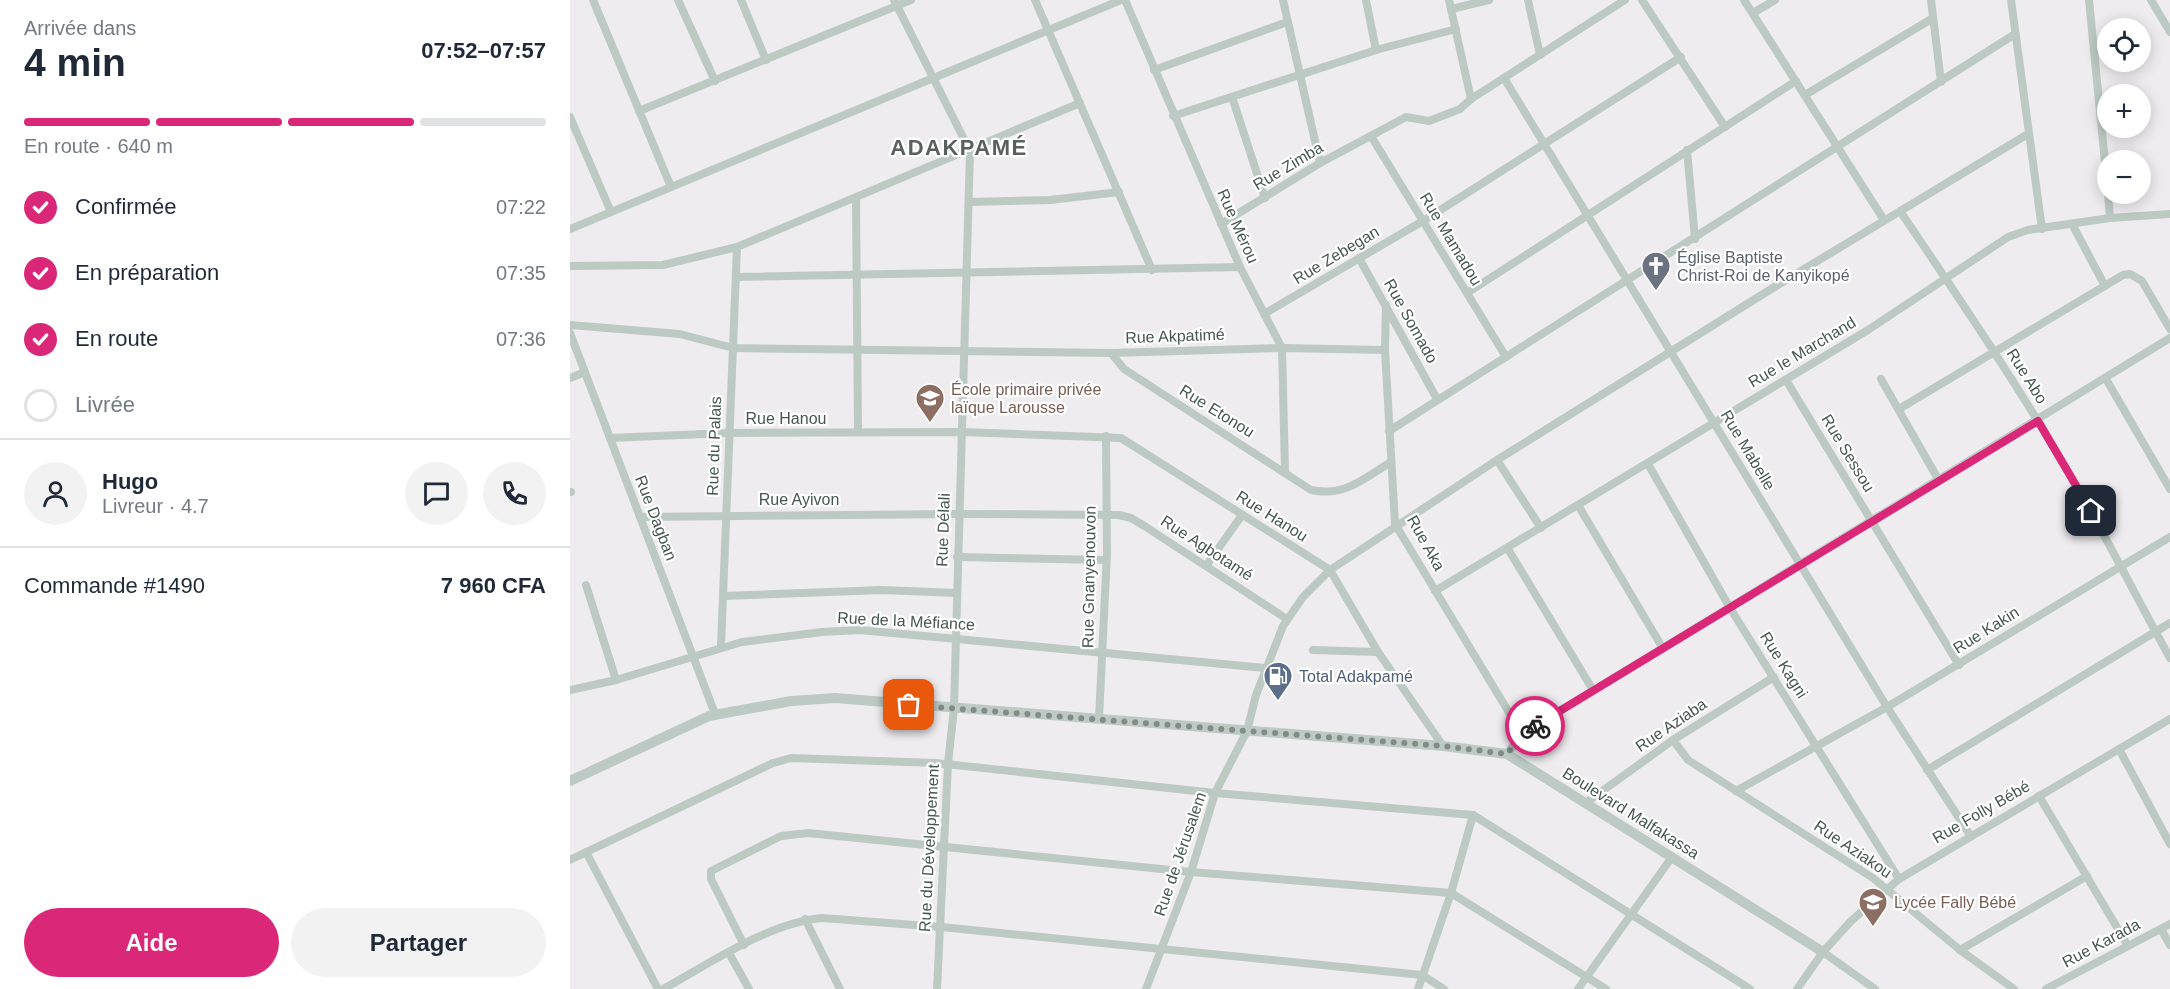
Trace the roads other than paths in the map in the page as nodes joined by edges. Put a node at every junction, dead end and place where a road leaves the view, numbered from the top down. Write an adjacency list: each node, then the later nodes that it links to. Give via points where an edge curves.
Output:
1 (593, 0): 43 (street)
2 (678, 0): 36 (street)
3 (741, 0): 31 (street)
4 (911, 0): 19 (street)
5 (1035, 0): 25 (street)
6 (1123, 0): 25 (street); 32 (street, Rue Mérou)
7 (1283, 0): 23 (street)
8 (1366, 0): 28 (street)
9 (1489, 0): 20 (street)
10 (1528, 0): 29 (street)
11 (1625, 0): 29 (street, Rue Zimba)
12 (1642, 0): 30 (street)
13 (1744, 0): 21 (street)
14 (1775, 0): 21 (street)
15 (1931, 0): 22 (street)
16 (2011, 0): 27 (street)
17 (2089, 0): 52 (street)
18 (2151, 0): 26 (street)
19 (895, 3): 31 (street); 35 (street)
20 (1450, 4): 24 (street)
21 (1753, 13): 37 (street)
22 (1933, 18): 38 (street); 39 (street)
23 (1287, 22): 32 (street); 33 (street)
24 (1455, 29): 28 (street); 41 (street)
25 (1047, 30): 35 (street); 42 (street)
26 (2170, 32)
27 (2015, 34): 38 (street); 47 (street)
28 (1377, 50): 33 (street)
29 (1540, 55): 34 (street, Rue Zimba)
30 (1681, 57): 46 (street); 49 (street, Rue Zebegan)
31 (766, 60): 36 (street)
32 (1154, 70): 44 (street, Rue Mérou)
33 (1299, 75): 40 (street); 54 (street)
34 (1504, 78): 41 (street, Rue Zimba); 49 (street, Rue Mabelle)
35 (932, 79): 53 (street); 55 (street)
36 (715, 81): 43 (street)
37 (1796, 81): 39 (street); 46 (street)
38 (1941, 82): 50 (street)
39 (1805, 95): 50 (street)
40 (1232, 97): 44 (street); 58 (street)
41 (1471, 99): 48 (street, Rue Zimba, via 1460,109 1429,121 1406,117)
42 (1080, 103): 53 (street); 56 (street)
43 (639, 111): 55 (street)
44 (1173, 116): 68 (street, Rue Mérou)
45 (570, 117): 61 (street)
46 (1725, 127): 51 (street)
47 (2028, 134): 62 (street, Rue de Jérusalem); 71 (street)
48 (1371, 136): 54 (street, Rue Zimba); 67 (street, Rue Mamadou)
49 (1545, 145): 63 (street, Rue Mabelle); 67 (street, Rue Zebegan)
50 (1837, 148): 66 (street); 72 (street)
51 (1687, 150): 63 (street); 72 (street)
52 (2104, 150)
53 (970, 151): 57 (street); 59 (street, Rue Délali)
54 (1320, 163): 58 (street, Rue Zimba)
55 (671, 187): 61 (street)
56 (1119, 192): 59 (street, via 1050,200); 77 (street)
57 (856, 198): 73 (street); 79 (street)
58 (1265, 198): 68 (street, Rue Zimba)
59 (970, 202): 78 (street, Rue Délali)
60 (2109, 204): 65 (street)
61 (611, 212): 70 (street)
62 (1900, 212): 66 (street, Rue de Jérusalem); 81 (street, Rue Abo)
63 (1587, 214): 82 (street, Rue Mabelle); 84 (street)
64 (2170, 214): 65 (street, Rue le Marchand)
65 (2110, 218): 69 (street, Rue le Marchand)
66 (1884, 220): 96 (street, Rue de Jérusalem)
67 (1423, 221): 74 (street, Rue Zebegan); 84 (street, Rue Mamadou)
68 (1221, 224): 76 (street, Rue Mérou)
69 (2072, 224): 71 (street, Rue le Marchand); 83 (street)
70 (570, 229)
71 (2042, 229): 81 (street, Rue le Marchand, via 2020,231 2008,237)
72 (1695, 239): 82 (street)
73 (737, 247): 75 (street, via 663,265); 80 (street, Rue du Palais)
74 (1359, 258): 85 (street, Rue Somado); 86 (street, Rue Zebegan)
75 (570, 266)
76 (1240, 267): 77 (street); 86 (street, Rue Mérou)
77 (1152, 270): 78 (street)
78 (968, 272): 79 (street); 95 (street, Rue Délali)
79 (857, 274): 80 (street); 93 (street)
80 (736, 277): 91 (street, Rue du Palais)
81 (1947, 280): 98 (street, Rue Abo); 104 (street, Rue le Marchand)
82 (1629, 281): 96 (street, Rue Mabelle); 99 (street)
83 (2105, 286): 88 (street, via 2134,275 2142,281); 98 (street)
84 (1467, 293): 99 (street, Rue Mamadou)
85 (1386, 304): 94 (street, Rue Aka); 105 (street, Rue Somado)
86 (1264, 314): 92 (street, Rue Mérou)
87 (570, 325): 91 (street, Rue Akpatimé, via 680,333)
88 (2170, 329)
89 (570, 333): 100 (street, Rue Dagban)
90 (2170, 338): 103 (street)
91 (733, 348): 93 (street, Rue Akpatimé); 112 (street, Rue du Palais)
92 (1282, 348): 94 (street, Rue Akpatimé); 97 (street, Rue Akpatimé); 118 (street, Rue Mérou)
93 (857, 350): 95 (street, Rue Akpatimé); 110 (street)
94 (1385, 350): 109 (street, Rue Aka)
95 (965, 352): 97 (street, Rue Akpatimé); 111 (street, Rue Délali)
96 (1671, 352): 107 (street, Rue Mabelle); 115 (street, Rue de Jérusalem)
97 (1111, 353): 118 (street, Rue Etonou, via 1124,369)
98 (1996, 353): 106 (street); 108 (street, Rue Abo)
99 (1506, 357): 105 (street)
100 (585, 372): 101 (street); 114 (street, Rue Dagban)
101 (570, 378)
102 (1881, 379): 106 (street)
103 (2106, 379): 108 (street); 120 (street)
104 (1786, 380): 107 (street, Rue le Marchand); 127 (street, Rue Sessou)
105 (1437, 399): 109 (street)
106 (1899, 409): 119 (street)
107 (1714, 421): 117 (street, Rue le Marchand); 134 (street, Rue Mabelle)
108 (2038, 421): 119 (street); 136 (street, Rue Abo)
109 (1389, 431): 116 (street, Rue Aka)
110 (858, 432): 111 (street, Rue Hanou); 112 (street, Rue Hanou)
111 (962, 432): 113 (street, Rue Hanou); 123 (street, Rue Délali)
112 (729, 433): 114 (street, Rue Hanou); 122 (street, Rue du Palais)
113 (1106, 436): 124 (street, Rue Gnanyenouvon); 125 (street, Rue Hanou, via 1124,439)
114 (610, 438): 126 (street, Rue Dagban)
115 (1497, 460): 128 (street, Rue de Jérusalem); 129 (street)
116 (1391, 462): 118 (street, Rue Etonou, via 1342,491 1327,493 1311,490); 128 (street, Rue Aka)
117 (1648, 464): 121 (street, Rue le Marchand); 142 (street, Rue Kagni)
118 (1285, 471)
119 (1938, 479): 127 (street)
120 (2170, 489)
121 (1578, 505): 129 (street, Rue le Marchand); 148 (street)
122 (726, 514): 123 (street, Rue Ayivon); 126 (street, Rue Ayivon); 141 (street, Rue du Palais)
123 (958, 514): 124 (street, Rue Ayivon); 132 (street, Rue Délali)
124 (1106, 515): 133 (street, Rue Gnanyenouvon); 135 (street, Rue Agbotamé, via 1131,518)
125 (1242, 515): 135 (street); 137 (street, Rue Hanou)
126 (640, 517): 152 (street, Rue Dagban)
127 (1871, 520): 134 (street); 154 (street, Rue Sessou)
128 (1395, 524): 137 (street, Rue de Jérusalem); 139 (street, Rue Aka)
129 (1541, 528): 131 (street, Rue le Marchand)
130 (2170, 537): 136 (street, Rue Kakin)
131 (1508, 549): 139 (street, Rue le Marchand); 159 (street)
132 (957, 557): 133 (street); 140 (street, Rue Délali)
133 (1106, 560): 150 (street, Rue Gnanyenouvon)
134 (1801, 564): 142 (street); 160 (street, Rue Mabelle)
135 (1206, 566): 143 (street, Rue Agbotamé)
136 (2120, 566): 145 (street, Rue Abo); 154 (street, Rue Kakin)
137 (1330, 570): 143 (street, Rue de Jérusalem); 151 (street)
138 (586, 585): 157 (street)
139 (1435, 591): 166 (street, Rue Aka)
140 (957, 594): 141 (street, via 882,590); 146 (street, Rue Délali)
141 (723, 596): 147 (street, Rue du Palais)
142 (1730, 608): 148 (street); 156 (street, Rue Kagni)
143 (1287, 619): 155 (street, Rue de Jérusalem)
144 (2170, 623): 145 (street)
145 (2156, 632): 153 (street, Rue Abo); 173 (street)
146 (956, 637): 147 (street, Rue de la Méfiance, via 860,630); 150 (street, Rue de la Méfiance); 161 (street, Rue Délali)
147 (720, 646): 152 (street, Rue de la Méfiance)
148 (1662, 647): 159 (street)
149 (1313, 650): 151 (street)
150 (1102, 651): 155 (street, Rue de la Méfiance); 163 (street, Rue Gnanyenouvon)
151 (1378, 652): 168 (street)
152 (693, 657): 157 (street, Rue de la Méfiance); 162 (street, Rue Dagban)
153 (2170, 658)
154 (1959, 665): 160 (street, Rue Kakin)
155 (1265, 668): 165 (street, Rue de Jérusalem)
156 (1774, 677): 167 (street, Rue Aziaba); 169 (street, Rue Kagni)
157 (616, 680): 158 (street, Rue de la Méfiance)
158 (570, 690)
159 (1593, 690): 166 (street)
160 (1887, 707): 169 (street, Rue Kakin); 173 (street, Rue Mabelle)
161 (954, 708): 162 (street, Boulevard Malfakassa, via 835,698); 163 (street, Boulevard Malfakassa); 172 (street, Rue du Développement)
162 (715, 714): 174 (street, Boulevard Malfakassa)
163 (1099, 719): 165 (street, Boulevard Malfakassa)
164 (2170, 719): 170 (street, Rue Folly Bébé)
165 (1247, 731): 168 (street, Boulevard Malfakassa); 176 (street, Rue de Jérusalem)
166 (1522, 734): 171 (street)
167 (1672, 740): 175 (street, Rue Aziakou, via 1688,760); 178 (street, Rue Aziaba)
168 (1443, 746): 171 (street, Boulevard Malfakassa)
169 (1818, 747): 175 (street, Rue Kakin); 188 (street, Rue Kagni)
170 (2119, 749): 177 (street, Rue Folly Bébé); 181 (street)
171 (1507, 754): 178 (street, Boulevard Malfakassa)
172 (948, 764): 176 (street); 182 (street, Rue du Développement); 183 (street, via 791,758)
173 (1927, 770): 180 (street, Rue Mabelle)
174 (570, 781)
175 (1736, 791): 189 (street, Rue Aziakou)
176 (1215, 794): 179 (street); 186 (street, Rue de Jérusalem)
177 (2039, 796): 180 (street, Rue Folly Bébé); 187 (street)
178 (1587, 802): 184 (street, Boulevard Malfakassa)
179 (1473, 816): 190 (street); 191 (street)
180 (1970, 835): 188 (street, Rue Folly Bébé)
181 (2170, 844)
182 (945, 845): 186 (street); 194 (street, Rue du Développement); 196 (street, via 808,833 781,836 715,867 711,879)
183 (586, 852): 185 (street); 205 (street)
184 (1672, 856): 191 (street); 201 (street, Boulevard Malfakassa)
185 (570, 860)
186 (1191, 872): 190 (street); 199 (street, Rue de Jérusalem)
187 (2087, 876): 198 (street); 200 (street)
188 (1899, 879): 189 (street, Rue Folly Bébé)
189 (1886, 889): 200 (street, Rue Aziakou); 201 (street, Rue Folly Bébé)
190 (1451, 893): 203 (street); 204 (street)
191 (1630, 913): 204 (street); 214 (street)
192 (805, 920): 194 (street); 196 (street); 207 (street)
193 (2170, 924): 195 (street, Rue Karada)
194 (941, 927): 199 (street); 208 (street, Rue du Développement)
195 (2161, 929): 197 (street); 198 (street, Rue Karada)
196 (744, 945): 202 (street)
197 (2170, 945)
198 (2128, 946): 218 (street, Rue Karada)
199 (1162, 949): 203 (street); 209 (street, Rue de Jérusalem)
200 (1960, 950): 217 (street, Rue Aziakou)
201 (1823, 952): 215 (street, Rue Folly Bébé); 216 (street, Boulevard Malfakassa)
202 (729, 953): 205 (street); 206 (street)
203 (1422, 975): 210 (street); 211 (street)
204 (1586, 977): 212 (street); 213 (street)
205 (660, 989)
206 (749, 989)
207 (840, 989)
208 (937, 989)
209 (1146, 989)
210 (1418, 989)
211 (1444, 989)
212 (1578, 989)
213 (1606, 989)
214 (1750, 989)
215 (1797, 989)
216 (1875, 989)
217 (2014, 989)
218 (2046, 989)

